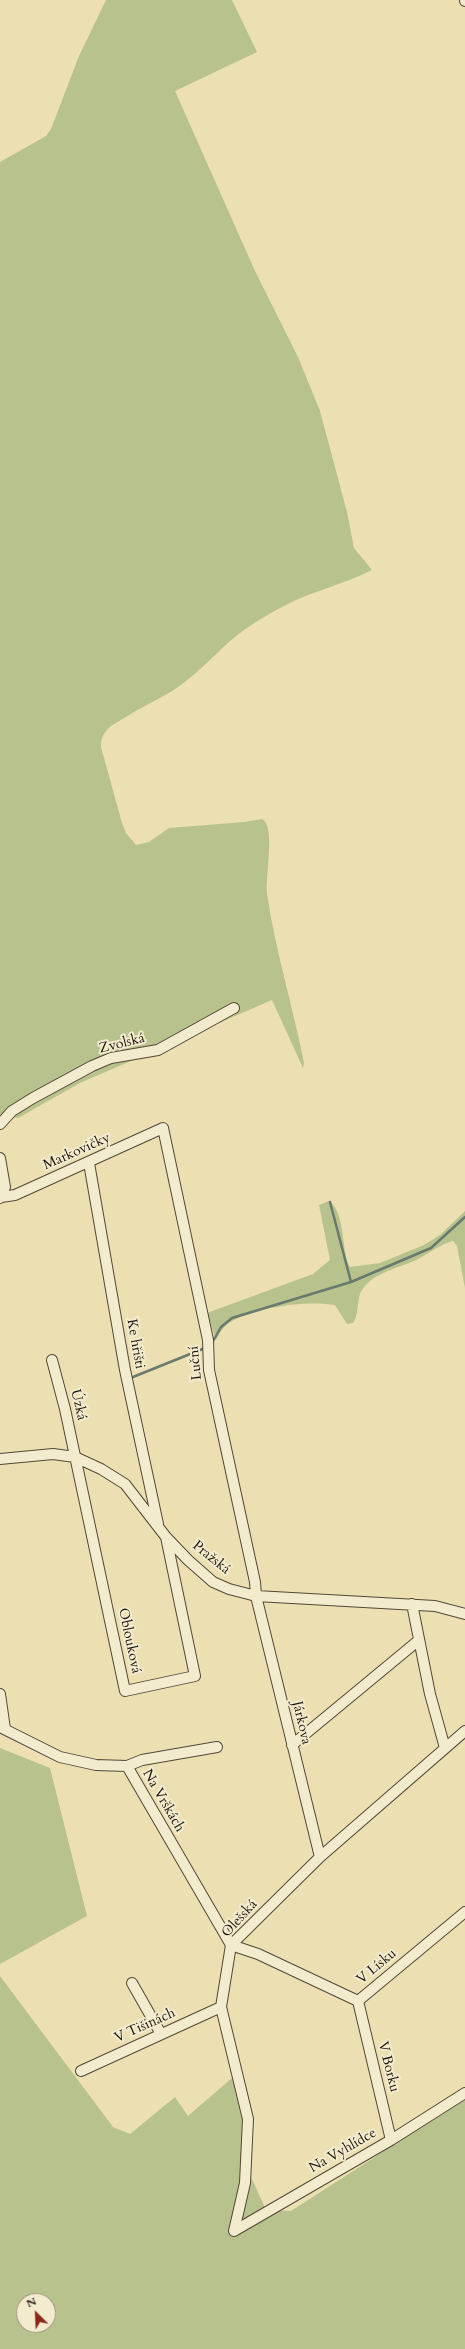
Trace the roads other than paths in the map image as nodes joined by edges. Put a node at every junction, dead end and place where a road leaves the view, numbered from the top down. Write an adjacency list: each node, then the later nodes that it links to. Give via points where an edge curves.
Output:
1 (234, 1008): 2 (street, Zvolská, via 158,1050 112,1058 92,1066 12,1111)
2 (0, 1124)
3 (163, 1128): 5 (street, Markovičky); 12 (street, Luční, via 208,1340 209,1370)
4 (0, 1158): 6 (street, via 5,1187)
5 (89, 1163): 6 (street, Markovičky, via 15,1195); 10 (street, Ke hřišti, via 125,1370)
6 (0, 1198)
7 (52, 1360): 8 (street, Úzká)
8 (75, 1458): 9 (street, Pražská, via 54,1454); 10 (street, Pražská, via 101,1469 125,1484); 11 (street, Oblouková, via 125,1691 195,1676)
9 (0, 1459)
10 (159, 1528): 11 (street, Pražská)
11 (166, 1537): 12 (street, Pražská, via 214,1582)
12 (256, 1596): 13 (street, Pražská); 19 (street, Járkova)
13 (412, 1604): 14 (street, Pražská, via 435,1606); 15 (street)
14 (465, 1614)
15 (419, 1640): 19 (street); 21 (street)
16 (0, 1694): 17 (street)
17 (2, 1728): 22 (street, Na Vrškách, via 60,1757 96,1765)
18 (465, 1731): 21 (street, Olešská)
19 (292, 1745): 23 (street, Járkova)
20 (217, 1747): 22 (street, via 142,1760)
21 (445, 1748): 23 (street, Olešská)
22 (127, 1766): 25 (street, Na Vrškách)
23 (320, 1857): 25 (street, Olešská)
24 (465, 1912): 27 (street, V Lísku)
25 (231, 1945): 27 (street, V Lísku, via 258,1954); 28 (street, Olešská)
26 (132, 1983): 29 (street)
27 (358, 2001): 32 (street, V Borku)
28 (221, 2007): 29 (street, V Tišinách); 33 (street, Olešská, via 248,2119 245,2183)
29 (161, 2034): 30 (street, V Tišinách)
30 (81, 2071)
31 (465, 2093): 32 (street, Na Vyhlídce)
32 (392, 2140): 33 (street, Na Vyhlídce)
33 (234, 2231)

